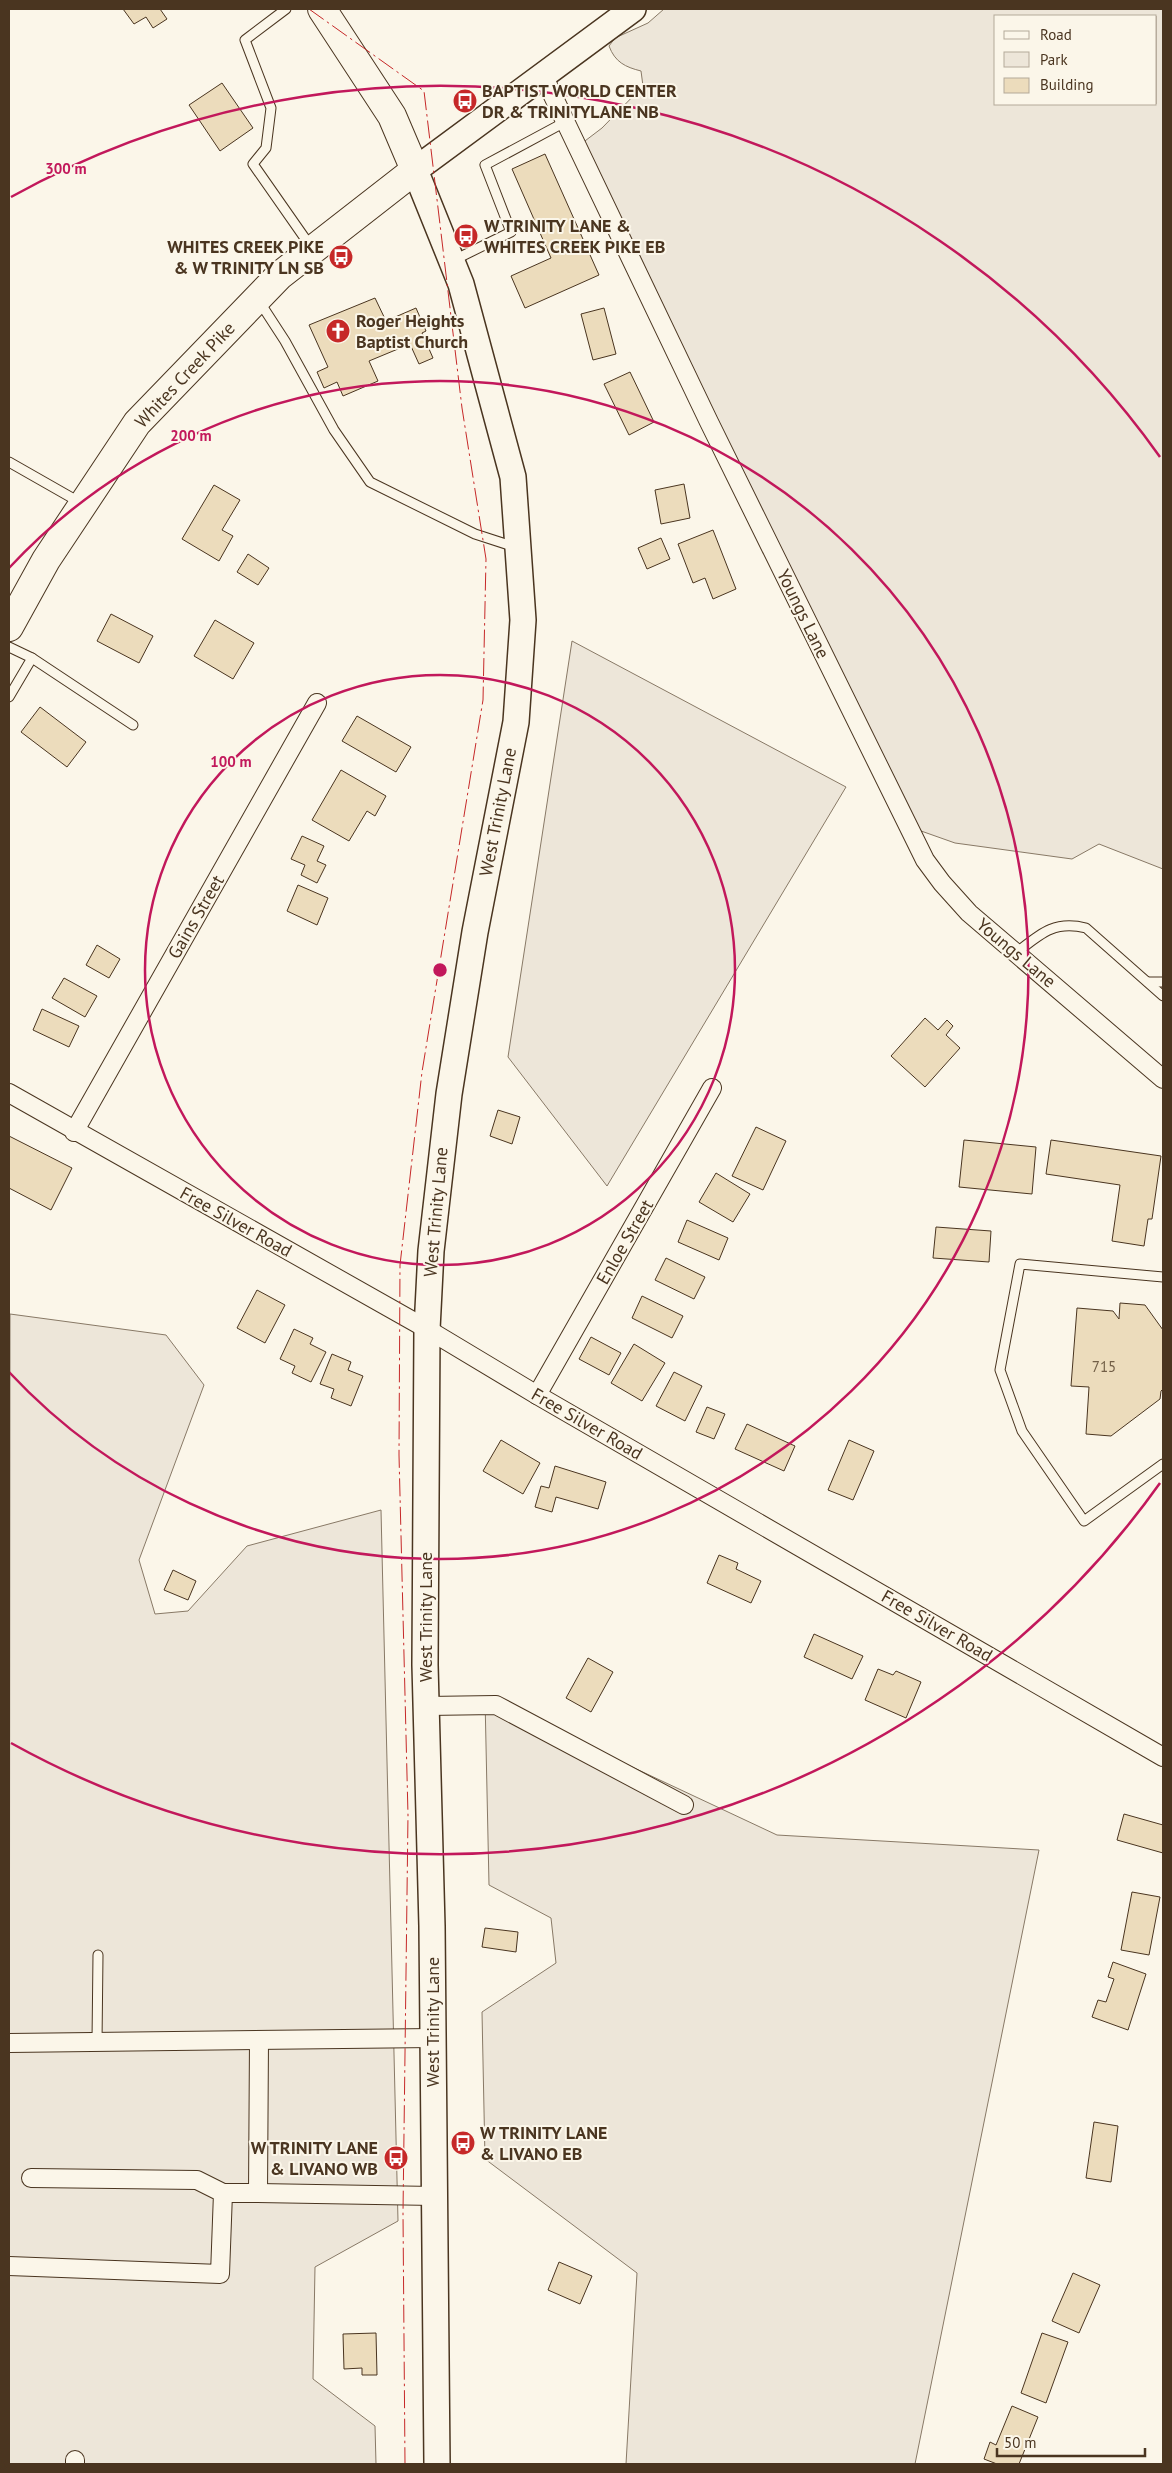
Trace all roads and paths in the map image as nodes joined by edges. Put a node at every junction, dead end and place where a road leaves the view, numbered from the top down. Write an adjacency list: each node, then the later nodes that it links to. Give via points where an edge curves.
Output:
1 (286, 9): 7 (lane, via 245,40 271,108 266,148 253,164)
2 (322, 9): 6 (main road, West Trinity Lane, via 392,116)
3 (633, 9): 4 (main road)
4 (543, 75): 5 (street, Youngs Lane); 6 (main road)
5 (565, 122): 8 (lane, via 485,166 511,232); 19 (street, Youngs Lane, via 925,860 969,914)
6 (415, 170): 7 (main road, Whites Creek Pike); 8 (main road, West Trinity Lane)
7 (312, 250): 9 (main road, Whites Creek Pike)
8 (452, 261): 12 (main road, West Trinity Lane, via 513,477)
9 (257, 298): 11 (main road, Whites Creek Pike, via 137,423); 12 (lane, via 334,430 370,482 475,534)
10 (9, 462): 11 (lane)
11 (83, 505): 13 (main road, Whites Creek Pike, via 46,560)
12 (518, 548): 28 (main road, West Trinity Lane, via 523,620 516,722 474,932 449,1094 432,1242)
13 (9, 626)
14 (9, 647): 15 (lane)
15 (32, 658): 16 (lane); 18 (lane)
16 (9, 697)
17 (318, 703): 26 (street, Gains Street)
18 (133, 725)
19 (1016, 953): 20 (lane, via 1041,933 1056,926 1073,925 1086,928); 23 (street, Youngs Lane)
20 (1148, 982): 21 (lane); 22 (lane)
21 (1163, 982)
22 (1163, 996)
23 (1163, 1077)
24 (712, 1088): 29 (street, Enloe Street)
25 (9, 1093): 26 (street, Free Silver Road)
26 (74, 1132): 28 (street, Free Silver Road)
27 (1163, 1277): 30 (lane, via 1020,1264 1000,1370 1022,1431 1084,1521)
28 (428, 1329): 29 (street, Free Silver Road); 31 (main road, West Trinity Lane)
29 (537, 1396): 32 (street, Free Silver Road)
30 (1163, 1464)
31 (426, 1706): 33 (street, via 496,1705); 35 (main road, West Trinity Lane)
32 (1163, 1757)
33 (684, 1805)
34 (98, 1955): 37 (lane)
35 (433, 2038): 36 (street); 42 (main road, West Trinity Lane)
36 (259, 2040): 37 (street); 41 (street)
37 (97, 2042): 38 (street)
38 (9, 2044)
39 (31, 2178): 40 (street, via 197,2180)
40 (223, 2193): 41 (street); 43 (street, via 220,2274)
41 (258, 2193): 42 (street)
42 (434, 2196): 44 (main road, West Trinity Lane)
43 (9, 2266)
44 (437, 2464)

